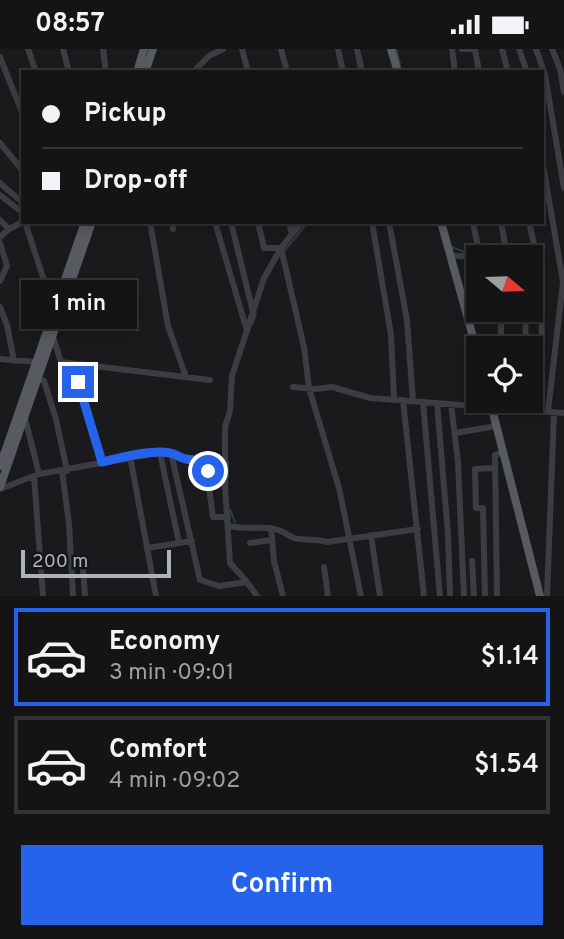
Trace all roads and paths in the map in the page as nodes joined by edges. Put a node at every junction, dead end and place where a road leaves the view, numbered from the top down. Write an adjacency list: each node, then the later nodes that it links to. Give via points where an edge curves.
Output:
1 (28, 49): 21 (street)
2 (62, 49): 22 (street)
3 (103, 49): 23 (street)
4 (144, 49): 24 (main road)
5 (153, 49): 25 (main road)
6 (223, 49): 20 (street, via 209,56)
7 (242, 49): 26 (street)
8 (281, 49): 27 (street)
9 (338, 49): 28 (street)
10 (357, 49): 29 (street)
11 (391, 49): 30 (main road)
12 (452, 49): 31 (street)
13 (463, 49): 14 (street)
14 (475, 49): 32 (street)
15 (502, 49): 33 (street)
16 (519, 49): 34 (street)
17 (536, 49): 35 (street)
18 (552, 49): 37 (street)
19 (0, 57): 38 (street)
20 (200, 69)
21 (35, 70)
22 (68, 70)
23 (106, 70)
24 (138, 70)
25 (146, 70)
26 (247, 70)
27 (286, 70)
28 (343, 70)
29 (362, 70)
30 (397, 70)
31 (455, 70)
32 (479, 70)
33 (507, 70)
34 (526, 70)
35 (543, 70)
36 (544, 72): 43 (street)
37 (564, 92)
38 (21, 110)
39 (0, 143): 40 (street)
40 (21, 169)
41 (544, 170): 74 (street)
42 (0, 183): 45 (street)
43 (564, 188)
44 (0, 195): 46 (street)
45 (21, 201)
46 (21, 211)
47 (0, 220): 64 (street)
48 (21, 223): 64 (street)
49 (25, 224): 78 (street)
50 (84, 224): 78 (main road)
51 (91, 224): 78 (main road)
52 (150, 224): 87 (street, via 168,326)
53 (216, 224): 80 (street)
54 (231, 224): 79 (street)
55 (258, 224): 71 (street, via 264,248)
56 (290, 224): 65 (street)
57 (300, 224): 65 (street)
58 (372, 224): 92 (street, via 391,335)
59 (389, 224): 94 (street, via 407,320)
60 (442, 224): 72 (main road)
61 (473, 224): 68 (street)
62 (500, 224): 69 (street)
63 (529, 224): 70 (street)
64 (9, 229): 66 (street)
65 (292, 234): 71 (street)
66 (0, 237)
67 (0, 243): 75 (street, via 7,266)
68 (478, 245)
69 (505, 245)
70 (532, 245)
71 (281, 248): 79 (street, via 264,278); 91 (street)
72 (451, 256): 73 (street); 82 (main road)
73 (466, 257)
74 (563, 274): 76 (street)
75 (0, 281)
76 (562, 303): 101 (street)
77 (0, 307): 84 (street)
78 (57, 307): 81 (main road); 85 (main road)
79 (253, 313): 80 (street)
80 (247, 331): 116 (street, via 232,376 225,427)
81 (52, 336): 86 (street, via 61,362); 88 (main road)
82 (473, 336)
83 (0, 359): 84 (street)
84 (14, 361): 85 (street)
85 (37, 362): 100 (main road)
86 (72, 364): 87 (street); 110 (street)
87 (186, 377): 89 (street)
88 (37, 378): 100 (main road); 113 (street, via 44,381 56,419)
89 (210, 380)
90 (293, 387): 91 (street)
91 (309, 389): 92 (street, via 332,387 370,398); 121 (street)
92 (394, 399): 93 (street)
93 (403, 400): 94 (street); 119 (street)
94 (413, 401): 95 (street)
95 (423, 402): 96 (street); 141 (street)
96 (437, 403): 97 (street); 142 (street)
97 (451, 404): 98 (street); 105 (street)
98 (466, 404)
99 (543, 411): 101 (street)
100 (24, 412): 111 (main road); 114 (street); 115 (main road)
101 (551, 412): 103 (street); 148 (street)
102 (493, 413): 104 (main road)
103 (564, 413)
104 (497, 426): 105 (street); 106 (main road)
105 (455, 432): 143 (street)
106 (504, 452): 112 (street, via 495,454); 147 (main road)
107 (160, 453): 108 (street); 109 (street); 124 (street)
108 (171, 453): 116 (street, via 206,465 213,517); 123 (street)
109 (130, 456): 110 (street); 126 (street)
110 (102, 462): 113 (street)
111 (0, 466)
112 (495, 468): 145 (street, via 475,469 476,508 483,508); 146 (street)
113 (65, 471): 114 (street); 132 (street)
114 (36, 475): 115 (street); 131 (street)
115 (0, 487)
116 (229, 517): 117 (street)
117 (229, 526): 118 (street); 130 (street, via 230,563)
118 (271, 528): 121 (street, via 295,538 327,542); 122 (street)
119 (418, 529): 120 (street); 140 (street)
120 (371, 534): 121 (street); 139 (street)
121 (350, 538): 138 (street)
122 (272, 540): 125 (street); 136 (street)
123 (192, 541): 124 (street); 130 (street, via 202,582 219,586)
124 (178, 543): 126 (street)
125 (250, 543)
126 (147, 548): 134 (street)
127 (472, 561): 144 (street)
128 (324, 567): 137 (street)
129 (83, 568): 133 (street)
130 (247, 582): 135 (street)
131 (43, 596)
132 (74, 596)
133 (85, 596)
134 (156, 596)
135 (257, 596)
136 (283, 596)
137 (328, 596)
138 (361, 596)
139 (380, 596)
140 (425, 596)
141 (440, 596)
142 (450, 596)
143 (464, 596)
144 (474, 596)
145 (485, 596)
146 (497, 596)
147 (540, 596)
148 (547, 596)

